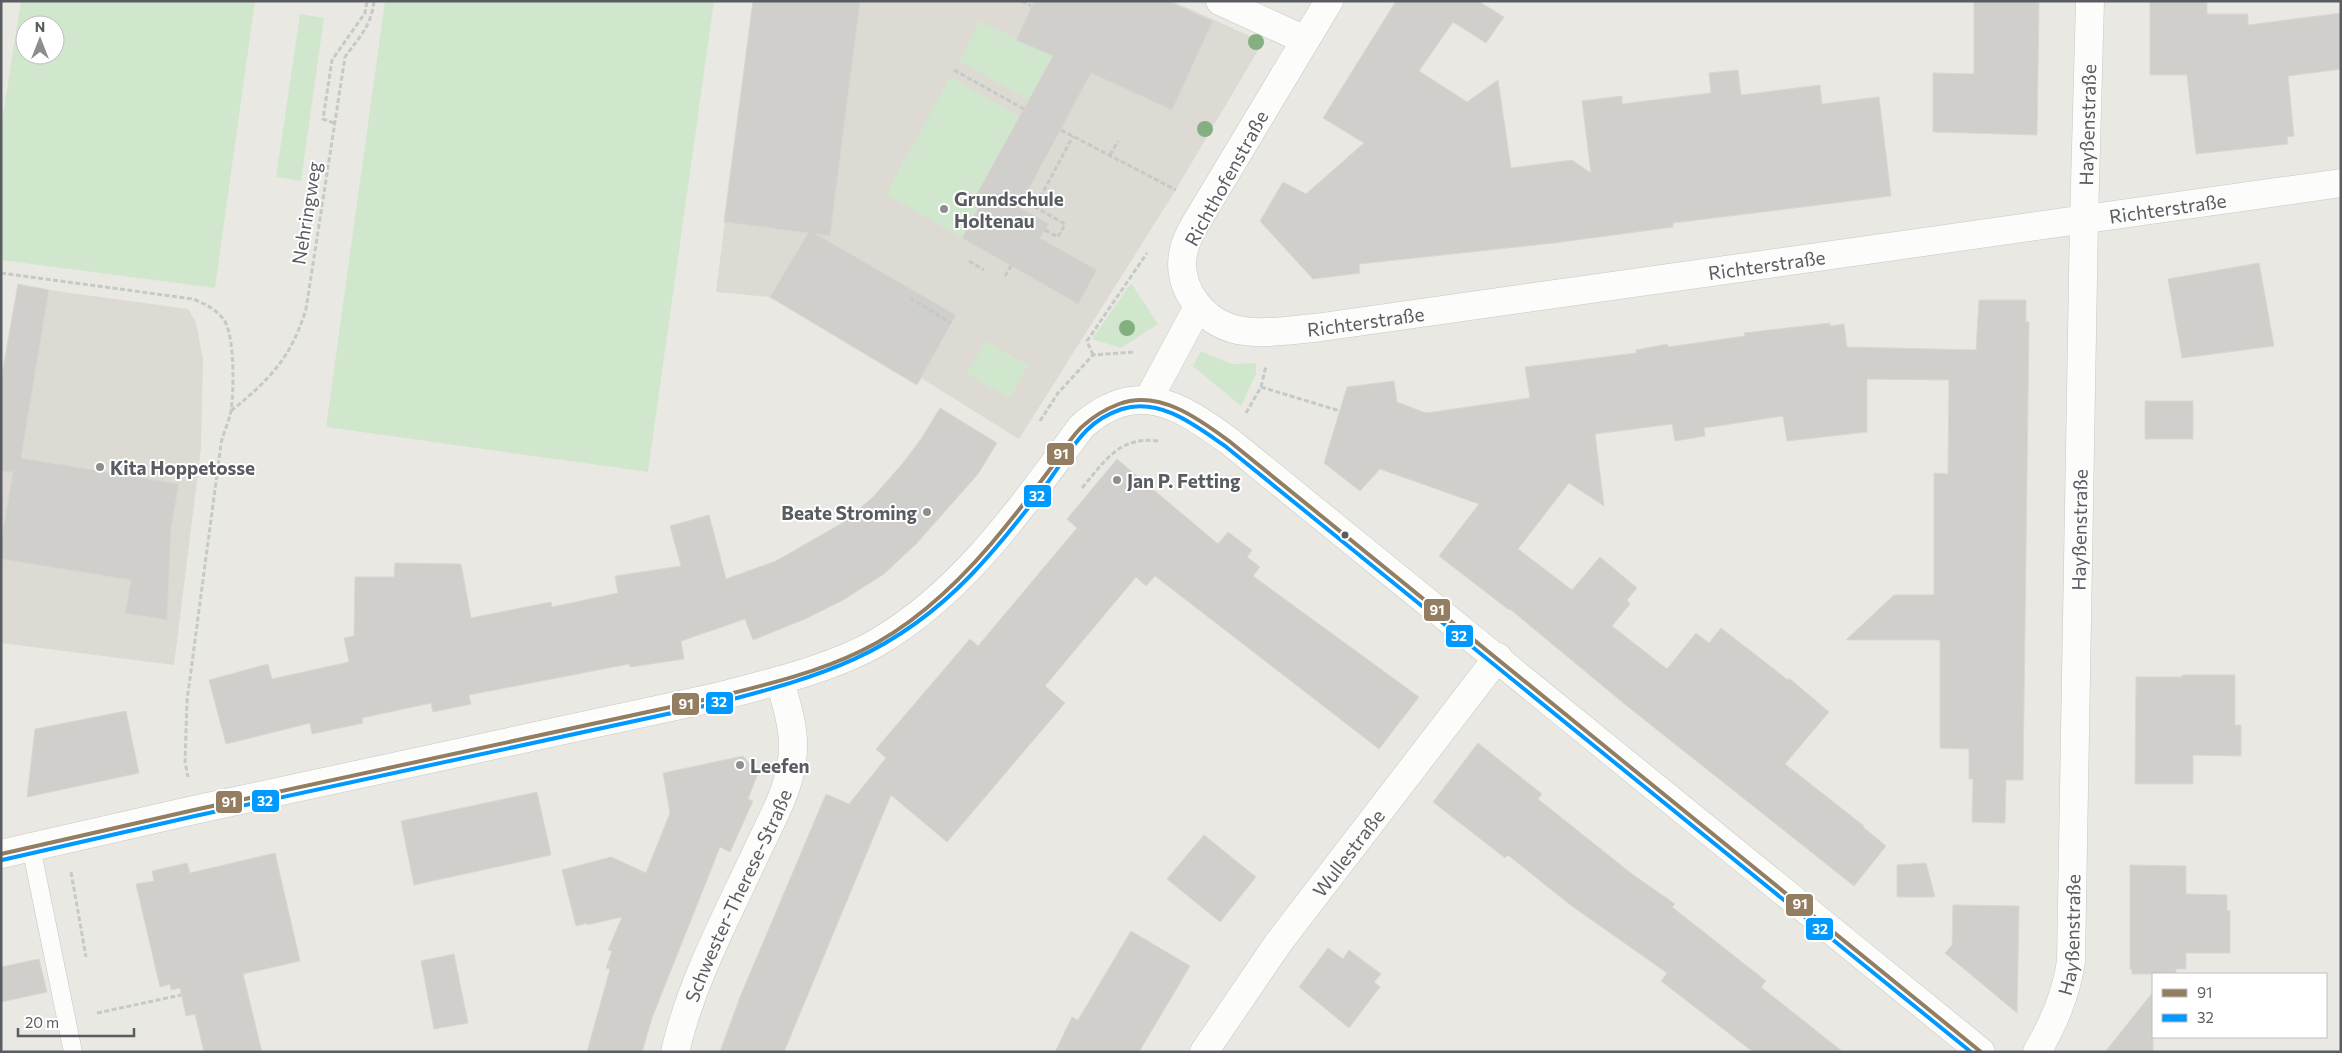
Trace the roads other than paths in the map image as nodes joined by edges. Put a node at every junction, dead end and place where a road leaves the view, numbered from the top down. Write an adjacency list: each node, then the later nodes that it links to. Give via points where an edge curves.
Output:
1 (1220, 1): 4 (street)
2 (1329, 1): 4 (street, Richthofenstraße)
3 (2090, 1): 6 (street, Hayßenstraße)
4 (1306, 40): 7 (street, Richthofenstraße, via 1189,236 1183,255 1184,274 1189,294)
5 (2341, 184): 6 (street, Richterstraße)
6 (2084, 220): 7 (street, Richterstraße, via 1314,328 1264,332 1237,330); 17 (street, Hayßenstraße, via 2071,961 2068,985 2057,1016)
7 (1198, 307): 8 (street)
8 (1148, 400): 9 (street, via 1178,408 1200,419); 10 (street, via 1118,402 1082,426 1000,535 966,572 911,620 877,643)
9 (1498, 657): 15 (street, Wullestraße, via 1285,935); 16 (street)
10 (780, 680): 11 (street, via 717,697); 14 (street, Schwester-Therese-Straße, via 793,744 788,782 709,956 682,1023)
11 (31, 848): 12 (street); 13 (lane)
12 (1, 854)
13 (73, 1052)
14 (675, 1052)
15 (1204, 1052)
16 (1981, 1052)
17 (2037, 1052)

